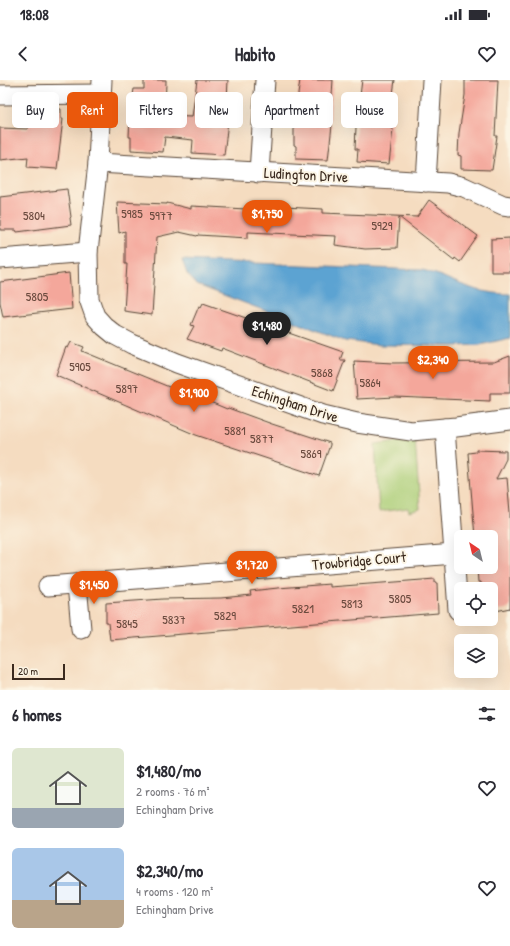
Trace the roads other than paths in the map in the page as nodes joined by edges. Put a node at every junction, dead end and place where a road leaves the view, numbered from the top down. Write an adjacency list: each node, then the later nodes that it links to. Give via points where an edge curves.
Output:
1 (265, 80): 6 (street)
2 (432, 80): 7 (street)
3 (102, 87): 4 (street); 5 (street, Echingham Drive)
4 (0, 95)
5 (98, 163): 6 (street, Ludington Drive); 9 (street, Echingham Drive)
6 (259, 173): 7 (street, Ludington Drive)
7 (426, 182): 8 (street, Ludington Drive, via 464,187)
8 (510, 206)
9 (88, 252): 10 (street); 12 (street, Echingham Drive, via 89,299 95,316 115,335 132,344 177,364 323,415 411,431)
10 (0, 259)
11 (510, 420): 12 (street, Echingham Drive)
12 (445, 428): 13 (street)
13 (454, 554): 14 (street, Trowbridge Court)
14 (77, 584): 15 (street, Trowbridge Court); 16 (street)
15 (48, 586)
16 (80, 629)

